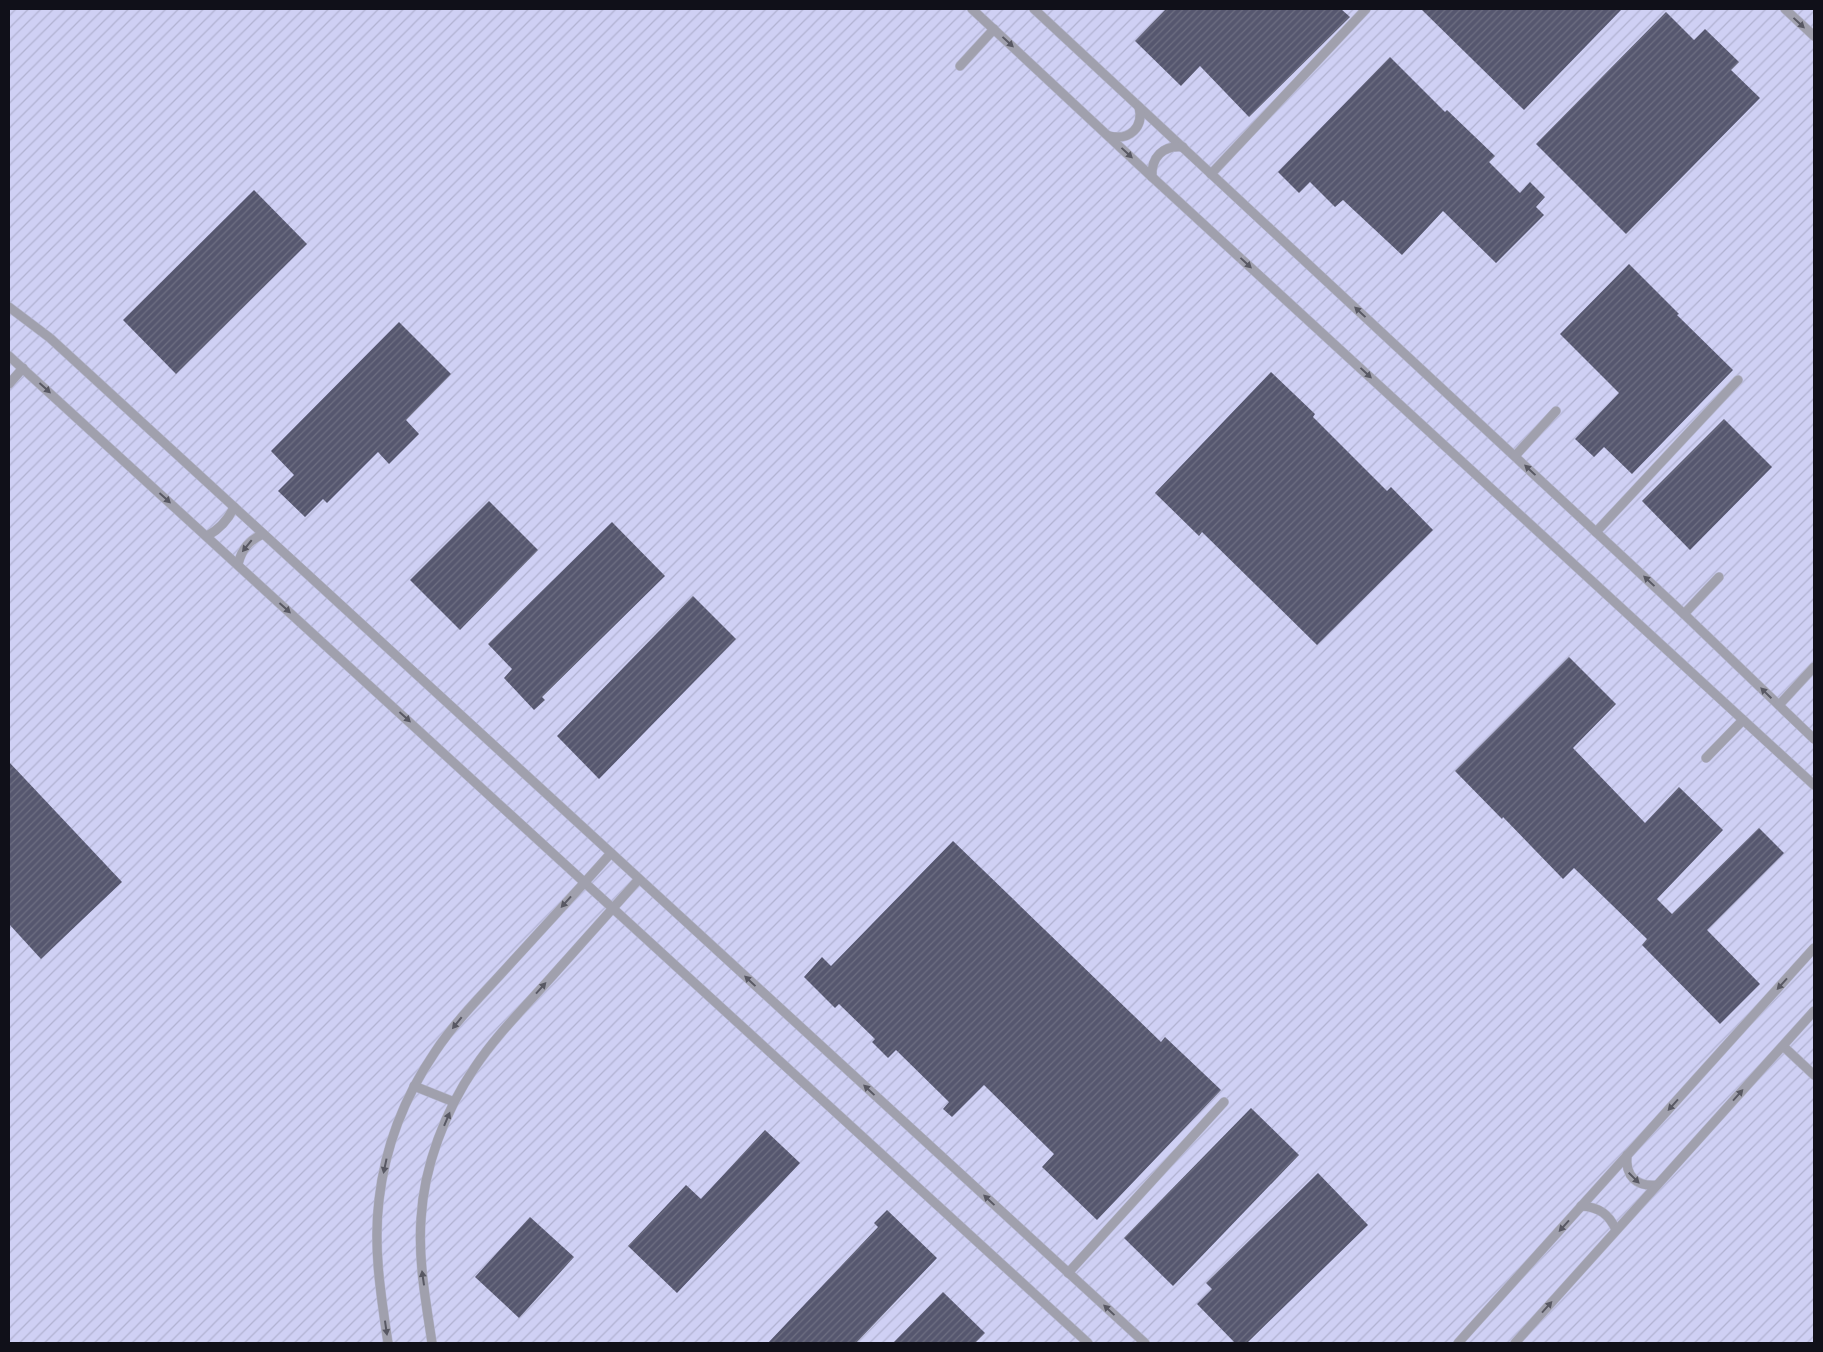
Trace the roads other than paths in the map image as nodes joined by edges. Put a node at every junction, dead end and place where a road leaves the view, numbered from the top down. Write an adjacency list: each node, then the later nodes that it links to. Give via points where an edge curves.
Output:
1 (972, 9): 5 (lane)
2 (1034, 9): 8 (lane)
3 (1366, 9): 11 (lane)
4 (1785, 9): 6 (lane, one-way to 6)
5 (994, 29): 7 (lane); 9 (lane, one-way to 9)
6 (1814, 36)
7 (960, 66)
8 (1139, 107): 9 (lane, via 1137,129 1124,138); 10 (lane)
9 (1109, 136): 12 (lane, one-way to 12)
10 (1183, 147): 11 (lane); 12 (lane, via 1174,146 1159,153 1154,160)
11 (1211, 174): 19 (lane, one-way to 11)
12 (1152, 177): 29 (lane, one-way to 29)
13 (9, 307): 20 (lane, via 50,338)
14 (9, 356): 15 (lane)
15 (23, 368): 17 (lane); 23 (lane, one-way to 23)
16 (1738, 380): 21 (lane)
17 (9, 384)
18 (1556, 411): 19 (lane)
19 (1515, 456): 21 (lane, one-way to 19)
20 (234, 507): 22 (lane); 23 (lane, via 221,527)
21 (1596, 532): 26 (lane, one-way to 21)
22 (263, 534): 24 (lane, one-way to 24, via 249,542); 33 (lane)
23 (207, 536): 24 (lane)
24 (238, 564): 35 (lane, one-way to 35)
25 (1718, 577): 26 (lane)
26 (1684, 614): 28 (lane, one-way to 26)
27 (1814, 667): 28 (lane)
28 (1779, 705): 30 (lane)
29 (1743, 720): 31 (lane); 32 (lane)
30 (1814, 739)
31 (1706, 758)
32 (1814, 785)
33 (611, 853): 34 (lane); 35 (lane)
34 (639, 879): 36 (lane); 48 (lane, one-way to 34)
35 (585, 882): 36 (lane); 41 (lane, one-way to 41, via 460,1020 435,1051)
36 (613, 908): 42 (lane, one-way to 36, via 474,1067 499,1036); 51 (lane)
37 (1814, 948): 44 (lane, one-way to 44)
38 (1814, 1012): 39 (lane)
39 (1783, 1046): 40 (lane); 45 (lane, one-way to 39)
40 (1814, 1075)
41 (414, 1086): 42 (lane); 49 (lane, one-way to 49, via 386,1160 379,1200 379,1280)
42 (454, 1102): 50 (lane, one-way to 42, via 420,1258 421,1218 427,1178 438,1139)
43 (1224, 1102): 48 (lane)
44 (1627, 1155): 45 (lane, one-way to 45, via 1626,1164 1633,1179 1640,1184); 46 (lane)
45 (1657, 1185): 47 (lane)
46 (1581, 1206): 47 (lane, via 1607,1215); 53 (lane, one-way to 53)
47 (1616, 1230): 54 (lane, one-way to 47)
48 (1068, 1273): 52 (lane, one-way to 48)
49 (388, 1343)
50 (432, 1343)
51 (1088, 1343)
52 (1145, 1343)
53 (1458, 1343)
54 (1515, 1343)

